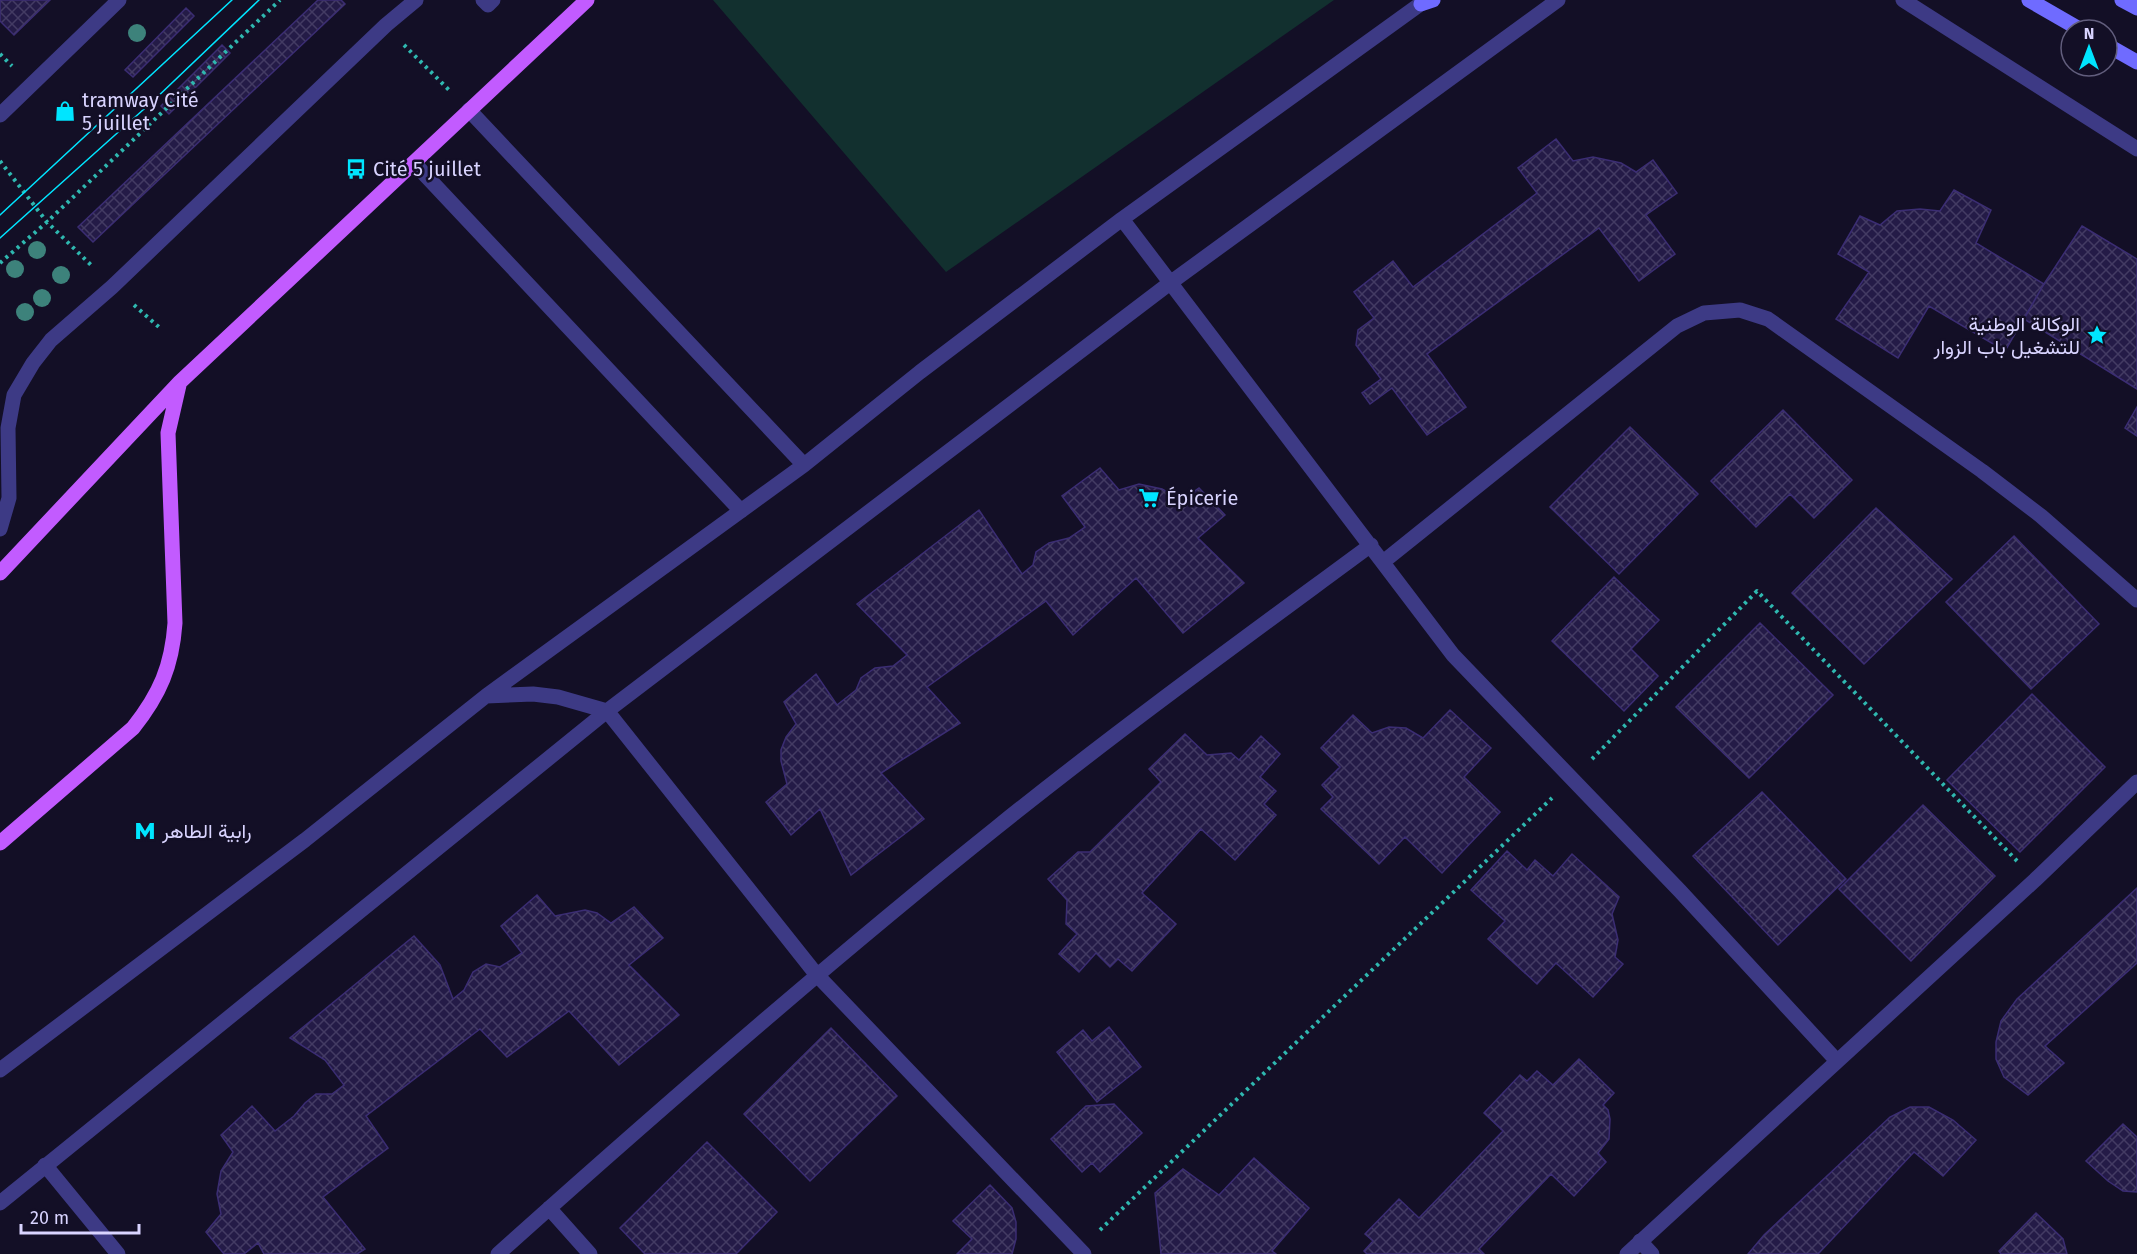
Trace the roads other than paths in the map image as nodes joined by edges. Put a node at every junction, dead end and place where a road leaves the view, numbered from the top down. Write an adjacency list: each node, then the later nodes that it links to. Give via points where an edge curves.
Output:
1 (119, 0): 14 (street)
2 (416, 0): 22 (street, via 51,340 14,395 8,428 9,498)
3 (587, 0): 13 (main road)
4 (1558, 0): 18 (street)
5 (1903, 0): 15 (street)
6 (2029, 0): 10 (street)
7 (2122, 0): 9 (street)
8 (1427, 1): 17 (street)
9 (2137, 8)
10 (2060, 18)
11 (2119, 52): 12 (street)
12 (2137, 62)
13 (469, 110): 16 (main road); 20 (street)
14 (0, 115)
15 (2137, 150)
16 (414, 162): 19 (main road); 21 (street)
17 (1122, 219): 18 (street); 20 (street)
18 (1170, 283): 23 (street); 28 (street)
19 (180, 382): 25 (main road); 30 (main road, via 168,433 175,623 168,668 147,710 132,728)
20 (804, 465): 21 (street)
21 (741, 511): 27 (street)
22 (0, 530)
23 (1371, 545): 24 (street); 31 (street, via 1182,684)
24 (1383, 561): 26 (street, via 1677,326 1704,313 1740,310 1768,319 1982,471 2041,516); 32 (street, via 1454,655)
25 (0, 573)
26 (2137, 600)
27 (486, 696): 28 (street, via 558,697); 33 (street, via 295,848)
28 (607, 711): 31 (street); 34 (street)
29 (2137, 782): 32 (street)
30 (0, 843)
31 (816, 974): 36 (street); 38 (street)
32 (1837, 1061): 37 (street)
33 (0, 1070)
34 (45, 1165): 35 (street); 39 (street)
35 (0, 1203)
36 (549, 1209): 40 (street); 41 (street)
37 (1640, 1241): 42 (street); 43 (street)
38 (1080, 1252)
39 (118, 1254)
40 (498, 1254)
41 (590, 1254)
42 (1627, 1254)
43 (1652, 1254)

